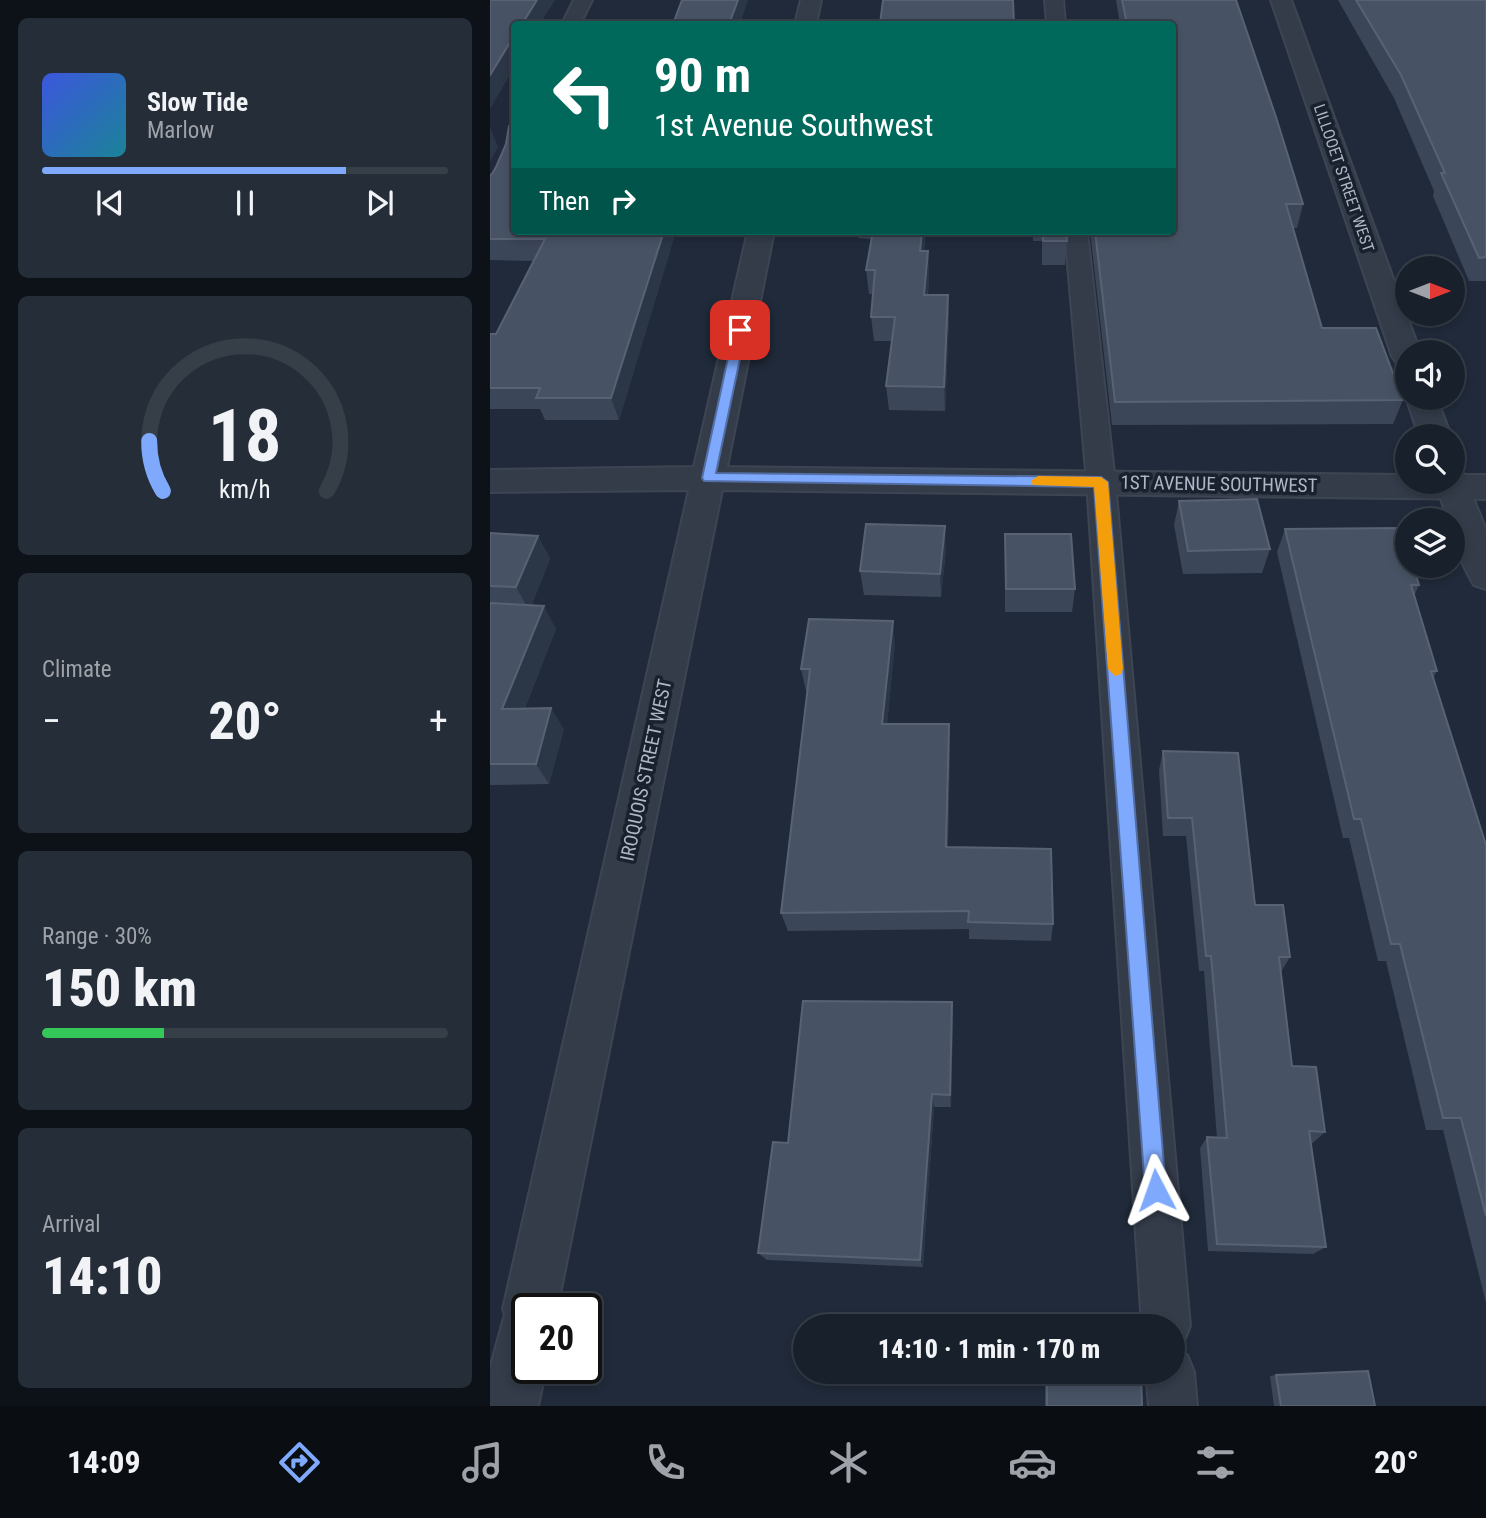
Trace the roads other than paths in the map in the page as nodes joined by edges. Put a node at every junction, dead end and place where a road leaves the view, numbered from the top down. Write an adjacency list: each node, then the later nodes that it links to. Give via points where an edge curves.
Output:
1 (583, 0): 5 (lane)
2 (811, 0): 6 (street)
3 (1054, 0): 7 (lane)
4 (1281, 0): 10 (street, LILLOOET STREET WEST)
5 (572, 21)
6 (807, 21)
7 (1056, 21)
8 (760, 235): 11 (street, IROQUOIS STREET WEST)
9 (1076, 235): 13 (lane)
10 (1401, 340)
11 (709, 478): 12 (street, 1ST AVENUE SOUTHWEST); 13 (street, 1ST AVENUE SOUTHWEST); 17 (street, IROQUOIS STREET WEST)
12 (490, 481)
13 (1101, 482): 14 (street, 1ST AVENUE SOUTHWEST); 18 (lane)
14 (1395, 484)
15 (1465, 493): 16 (street)
16 (1486, 576)
17 (533, 1293)
18 (1166, 1314)
19 (515, 1384): 21 (street)
20 (1171, 1384): 22 (lane)
21 (510, 1406)
22 (1173, 1406)

